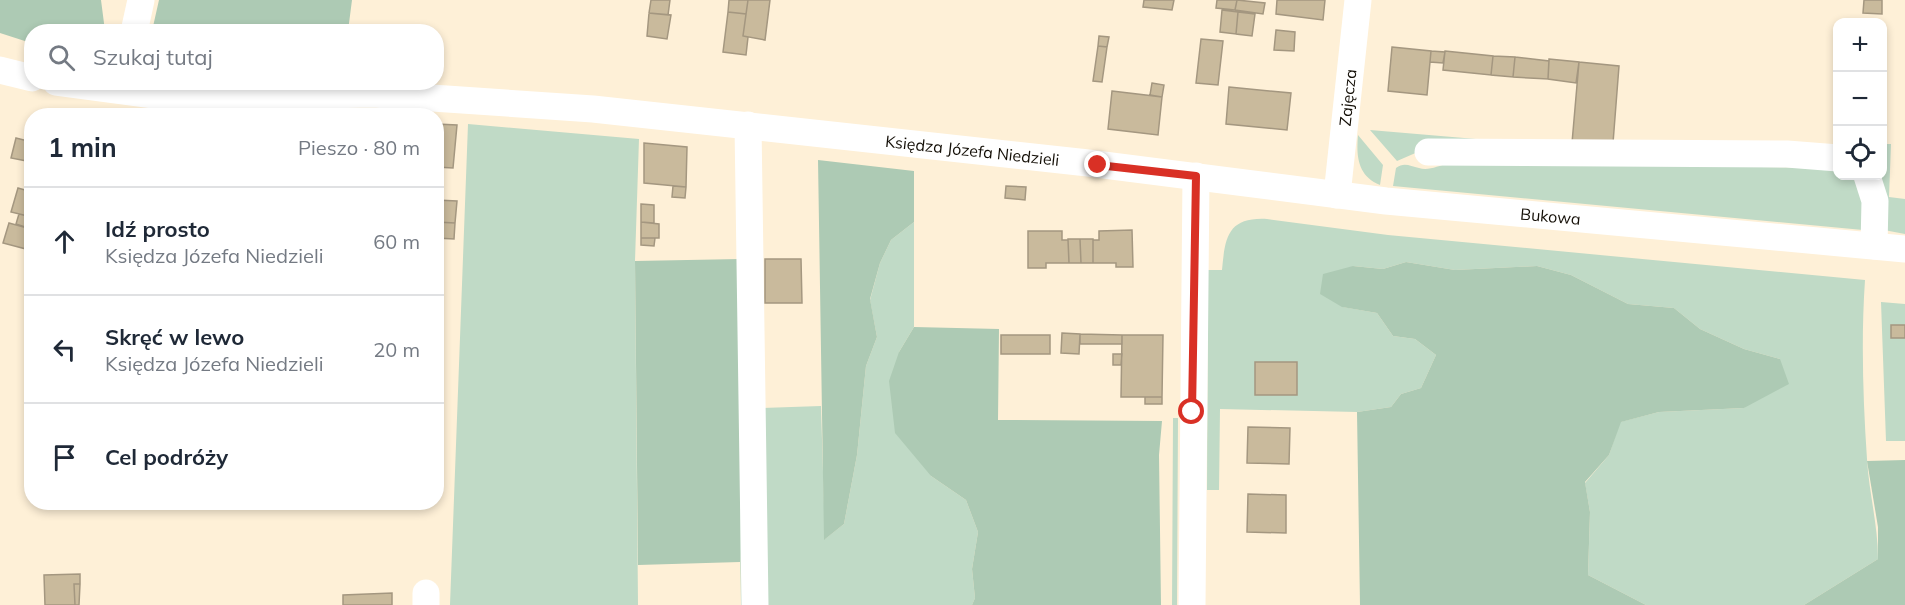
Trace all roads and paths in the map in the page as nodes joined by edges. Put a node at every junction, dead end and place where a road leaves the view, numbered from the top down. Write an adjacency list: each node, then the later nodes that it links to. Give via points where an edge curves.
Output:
1 (141, 0): 3 (street)
2 (1358, 0): 12 (street, Zajęcza)
3 (136, 24)
4 (0, 70): 5 (street)
5 (24, 76)
6 (147, 90): 7 (street, Księdza Józefa Niedzieli, via 209,97 373,94 464,99)
7 (748, 125): 10 (street, Księdza Józefa Niedzieli); 15 (street)
8 (1428, 152): 9 (street)
9 (1833, 158)
10 (1196, 176): 12 (street, Bukowa); 16 (street)
11 (1868, 180): 13 (street, via 1875,201)
12 (1337, 195): 13 (street, Bukowa)
13 (1874, 246): 14 (street, Bukowa)
14 (1905, 249)
15 (755, 605)
16 (1192, 605)

